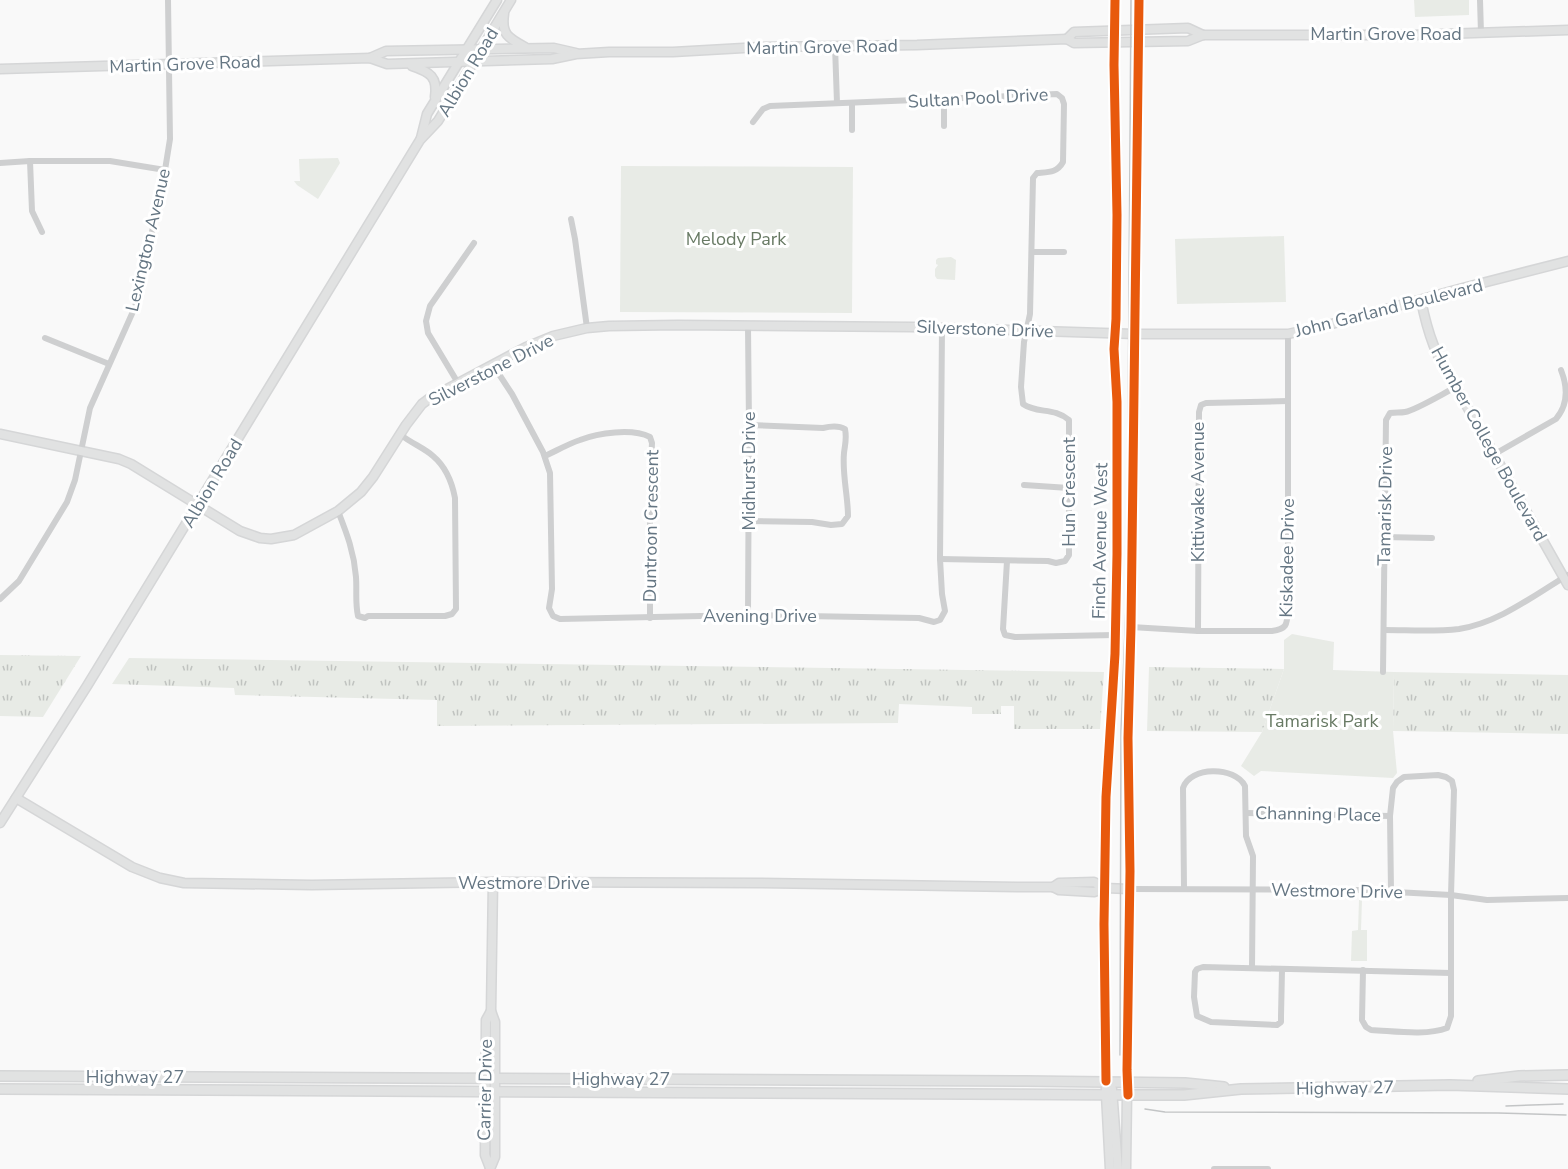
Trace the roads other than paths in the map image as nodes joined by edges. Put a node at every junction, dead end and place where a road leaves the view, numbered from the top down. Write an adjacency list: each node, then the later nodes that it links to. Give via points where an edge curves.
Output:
1 (168, 0): 24 (street, Lexington Avenue)
2 (497, 0): 19 (main road, Albion Road)
3 (511, 0): 7 (main road, Albion Road)
4 (1115, 0): 9 (main road, Finch Avenue West)
5 (1138, 0): 8 (main road, Finch Avenue West)
6 (1480, 0): 11 (street)
7 (505, 10): 17 (main road, via 505,32); 18 (main road, Albion Road)
8 (1139, 29): 9 (main road, Martin Grove Road); 12 (main road, Martin Grove Road, via 1188,28); 15 (main road, Finch Avenue West)
9 (1115, 30): 13 (main road, Martin Grove Road, via 1074,32); 14 (main road, Finch Avenue West)
10 (1568, 30): 11 (main road, Martin Grove Road)
11 (1481, 33): 12 (main road, Martin Grove Road)
12 (1203, 35): 15 (main road, Martin Grove Road, via 1188,41)
13 (1067, 39): 14 (main road, Martin Grove Road, via 1074,43); 16 (main road, Martin Grove Road)
14 (1115, 42): 15 (main road, Martin Grove Road); 49 (main road, Finch Avenue West)
15 (1138, 42): 50 (main road, Finch Avenue West)
16 (835, 46): 20 (main road, Martin Grove Road); 29 (street)
17 (526, 48): 18 (main road, Martin Grove Road); 20 (main road, Martin Grove Road, via 554,48)
18 (482, 49): 19 (main road, Martin Grove Road); 23 (main road, Albion Road)
19 (466, 50): 21 (main road, Martin Grove Road, via 386,51); 22 (main road, Albion Road)
20 (576, 54): 23 (main road, Martin Grove Road, via 552,59)
21 (370, 58): 24 (main road, Martin Grove Road); 25 (main road, Martin Grove Road, via 387,64)
22 (459, 62): 23 (main road, Martin Grove Road); 25 (main road, Martin Grove Road); 28 (main road, Albion Road)
23 (474, 62): 34 (main road, Albion Road, via 438,121)
24 (169, 64): 26 (main road, Martin Grove Road); 37 (street, Lexington Avenue, via 170,139)
25 (406, 64): 28 (main road, via 433,78)
26 (0, 69)
27 (944, 99): 30 (street, Sultan Pool Drive); 32 (street); 41 (street, Sultan Pool Drive, via 1057,94 1062,98 1063,162 1060,169 1037,173 1033,178)
28 (434, 101): 34 (main road, Albion Road)
29 (837, 103): 30 (street, Sultan Pool Drive); 31 (street, Sultan Pool Drive, via 770,106 763,108)
30 (852, 104): 33 (street)
31 (753, 122)
32 (944, 126)
33 (852, 130)
34 (420, 140): 67 (main road, Albion Road)
35 (30, 161): 36 (street); 37 (street, via 110,161); 39 (street, via 32,211)
36 (0, 164)
37 (165, 170): 53 (street, Lexington Avenue, via 135,307)
38 (571, 219): 46 (street)
39 (42, 232)
40 (474, 243): 56 (street, via 430,306 426,321 428,333)
41 (1032, 252): 42 (street); 48 (street, Sultan Pool Drive)
42 (1064, 252)
43 (1568, 261): 44 (main road, John Garland Boulevard)
44 (1421, 300): 51 (main road, John Garland Boulevard); 57 (main road, Humber College Boulevard, via 1435,353)
45 (748, 327): 46 (main road, Silverstone Drive); 47 (main road, Silverstone Drive); 59 (street, Midhurst Drive)
46 (587, 328): 54 (main road, Silverstone Drive, via 553,336)
47 (942, 328): 48 (main road, Silverstone Drive); 72 (street, Avening Drive)
48 (1026, 331): 49 (main road, Silverstone Drive); 66 (street, Hun Crescent, via 1023,404 1062,414 1069,420)
49 (1115, 333): 50 (main road, Silverstone Drive); 81 (main road, Finch Avenue West)
50 (1135, 334): 51 (main road, John Garland Boulevard); 78 (main road, Finch Avenue West)
51 (1288, 334): 58 (street, Kiskadee Drive)
52 (45, 338): 53 (street)
53 (109, 364): 62 (street, Lexington Avenue, via 90,408)
54 (493, 365): 56 (main road, Silverstone Drive); 64 (street, Avening Drive)
55 (1561, 370): 63 (street, via 1567,395 1563,413)
56 (458, 383): 61 (main road, Silverstone Drive, via 422,404)
57 (1456, 387): 63 (main road, Humber College Boulevard); 70 (street, Tamarisk Drive, via 1414,409 1390,413 1386,420)
58 (1288, 401): 80 (street, Kittiwake Avenue, via 1201,405); 80 (street, Kiskadee Drive, via 1287,625 1272,631)
59 (749, 425): 69 (street, Midhurst Drive); 69 (street, via 845,429 848,516 842,524 831,525)
60 (0, 434): 62 (main road, Silverstone Drive)
61 (401, 435): 68 (main road, Silverstone Drive, via 361,492); 68 (street, via 433,456 452,484 456,609 452,614 358,616 352,546)
62 (81, 450): 67 (main road, Silverstone Drive, via 119,459); 75 (street, Lexington Avenue, via 67,502 19,580)
63 (1493, 455): 74 (main road, Humber College Boulevard)
64 (545, 456): 77 (street, Avening Drive, via 550,473 549,608 553,616); 77 (street, Duntroon Crescent, via 598,435 623,432 650,437)
65 (1024, 485): 66 (street)
66 (1069, 488): 73 (street, Hun Crescent, via 1070,555 1065,561)
67 (198, 505): 68 (main road, Silverstone Drive, via 260,538 294,535); 83 (main road, Albion Road)
68 (338, 511)
69 (749, 521): 76 (street, Midhurst Drive)
70 (1384, 537): 71 (street); 79 (street, Tamarisk Drive)
71 (1432, 538)
72 (940, 560): 73 (street, Hun Crescent); 76 (street, Avening Drive, via 945,611 934,622 919,618)
73 (1007, 561): 81 (street, via 1005,634)
74 (1567, 579): 79 (street, via 1490,620 1461,629)
75 (0, 599)
76 (748, 615): 77 (street, Avening Drive)
77 (650, 618)
78 (1131, 627): 80 (street, Kiskadee Drive); 90 (main road, Finch Avenue West)
79 (1384, 630): 82 (street, Tamarisk Drive)
80 (1198, 631)
81 (1115, 635): 88 (main road, Finch Avenue West)
82 (1383, 672)
83 (16, 798): 86 (main road, Albion Road); 87 (main road, Westmore Drive, via 132,867 184,883)
84 (1246, 813): 85 (street, Channing Place); 89 (street, via 1245,786 1233,775 1220,771 1198,773 1185,782); 91 (street, via 1246,836 1253,856)
85 (1390, 816): 92 (street); 93 (street, via 1393,788 1404,777 1438,775 1452,781)
86 (0, 823)
87 (493, 882): 88 (main road, Westmore Drive, via 1053,886 1059,890 1095,892); 101 (main road, Carrier Drive, via 490,1011 486,1020)
88 (1105, 888): 90 (main road, Westmore Drive); 102 (main road, Finch Avenue West)
89 (1184, 888): 90 (street, Westmore Drive); 91 (street, Westmore Drive)
90 (1129, 889): 103 (main road, Finch Avenue West)
91 (1252, 890): 92 (street, Westmore Drive); 95 (street)
92 (1391, 891): 93 (street, Westmore Drive)
93 (1451, 895): 94 (street, Westmore Drive, via 1487,900); 98 (street)
94 (1568, 898)
95 (1252, 968): 96 (street); 96 (street, via 1197,969 1197,1016 1211,1022 1277,1025 1281,1022)
96 (1282, 970): 97 (street)
97 (1363, 970): 98 (street); 98 (street, via 1362,1020 1366,1027 1428,1032 1447,1028 1451,1016)
98 (1451, 973)
99 (1568, 1075): 104 (main road, Highway 27, via 1519,1076)
100 (0, 1076): 101 (main road, Highway 27)
101 (490, 1078): 102 (main road, Highway 27); 108 (main road, Carrier Drive)
102 (1109, 1082): 103 (main road, Highway 27); 109 (main road, Finch Avenue West)
103 (1127, 1082): 106 (main road, Highway 27); 110 (main road, Finch Avenue West)
104 (1450, 1085): 106 (main road, Highway 27); 107 (main road, Highway 27)
105 (0, 1089): 108 (main road, Highway 27)
106 (1241, 1089): 110 (main road, Highway 27)
107 (1568, 1089)
108 (489, 1093): 109 (main road, Highway 27); 111 (main road, Carrier Drive, via 485,1155)
109 (1109, 1095): 110 (main road, Highway 27); 112 (main road, Finch Avenue West); 113 (main road, Finch Avenue West)
110 (1128, 1095): 114 (main road, Finch Avenue West)
111 (490, 1168)
112 (1110, 1169)
113 (1118, 1169)
114 (1126, 1169)
115 (1214, 1169): 116 (street)
116 (1268, 1169)

